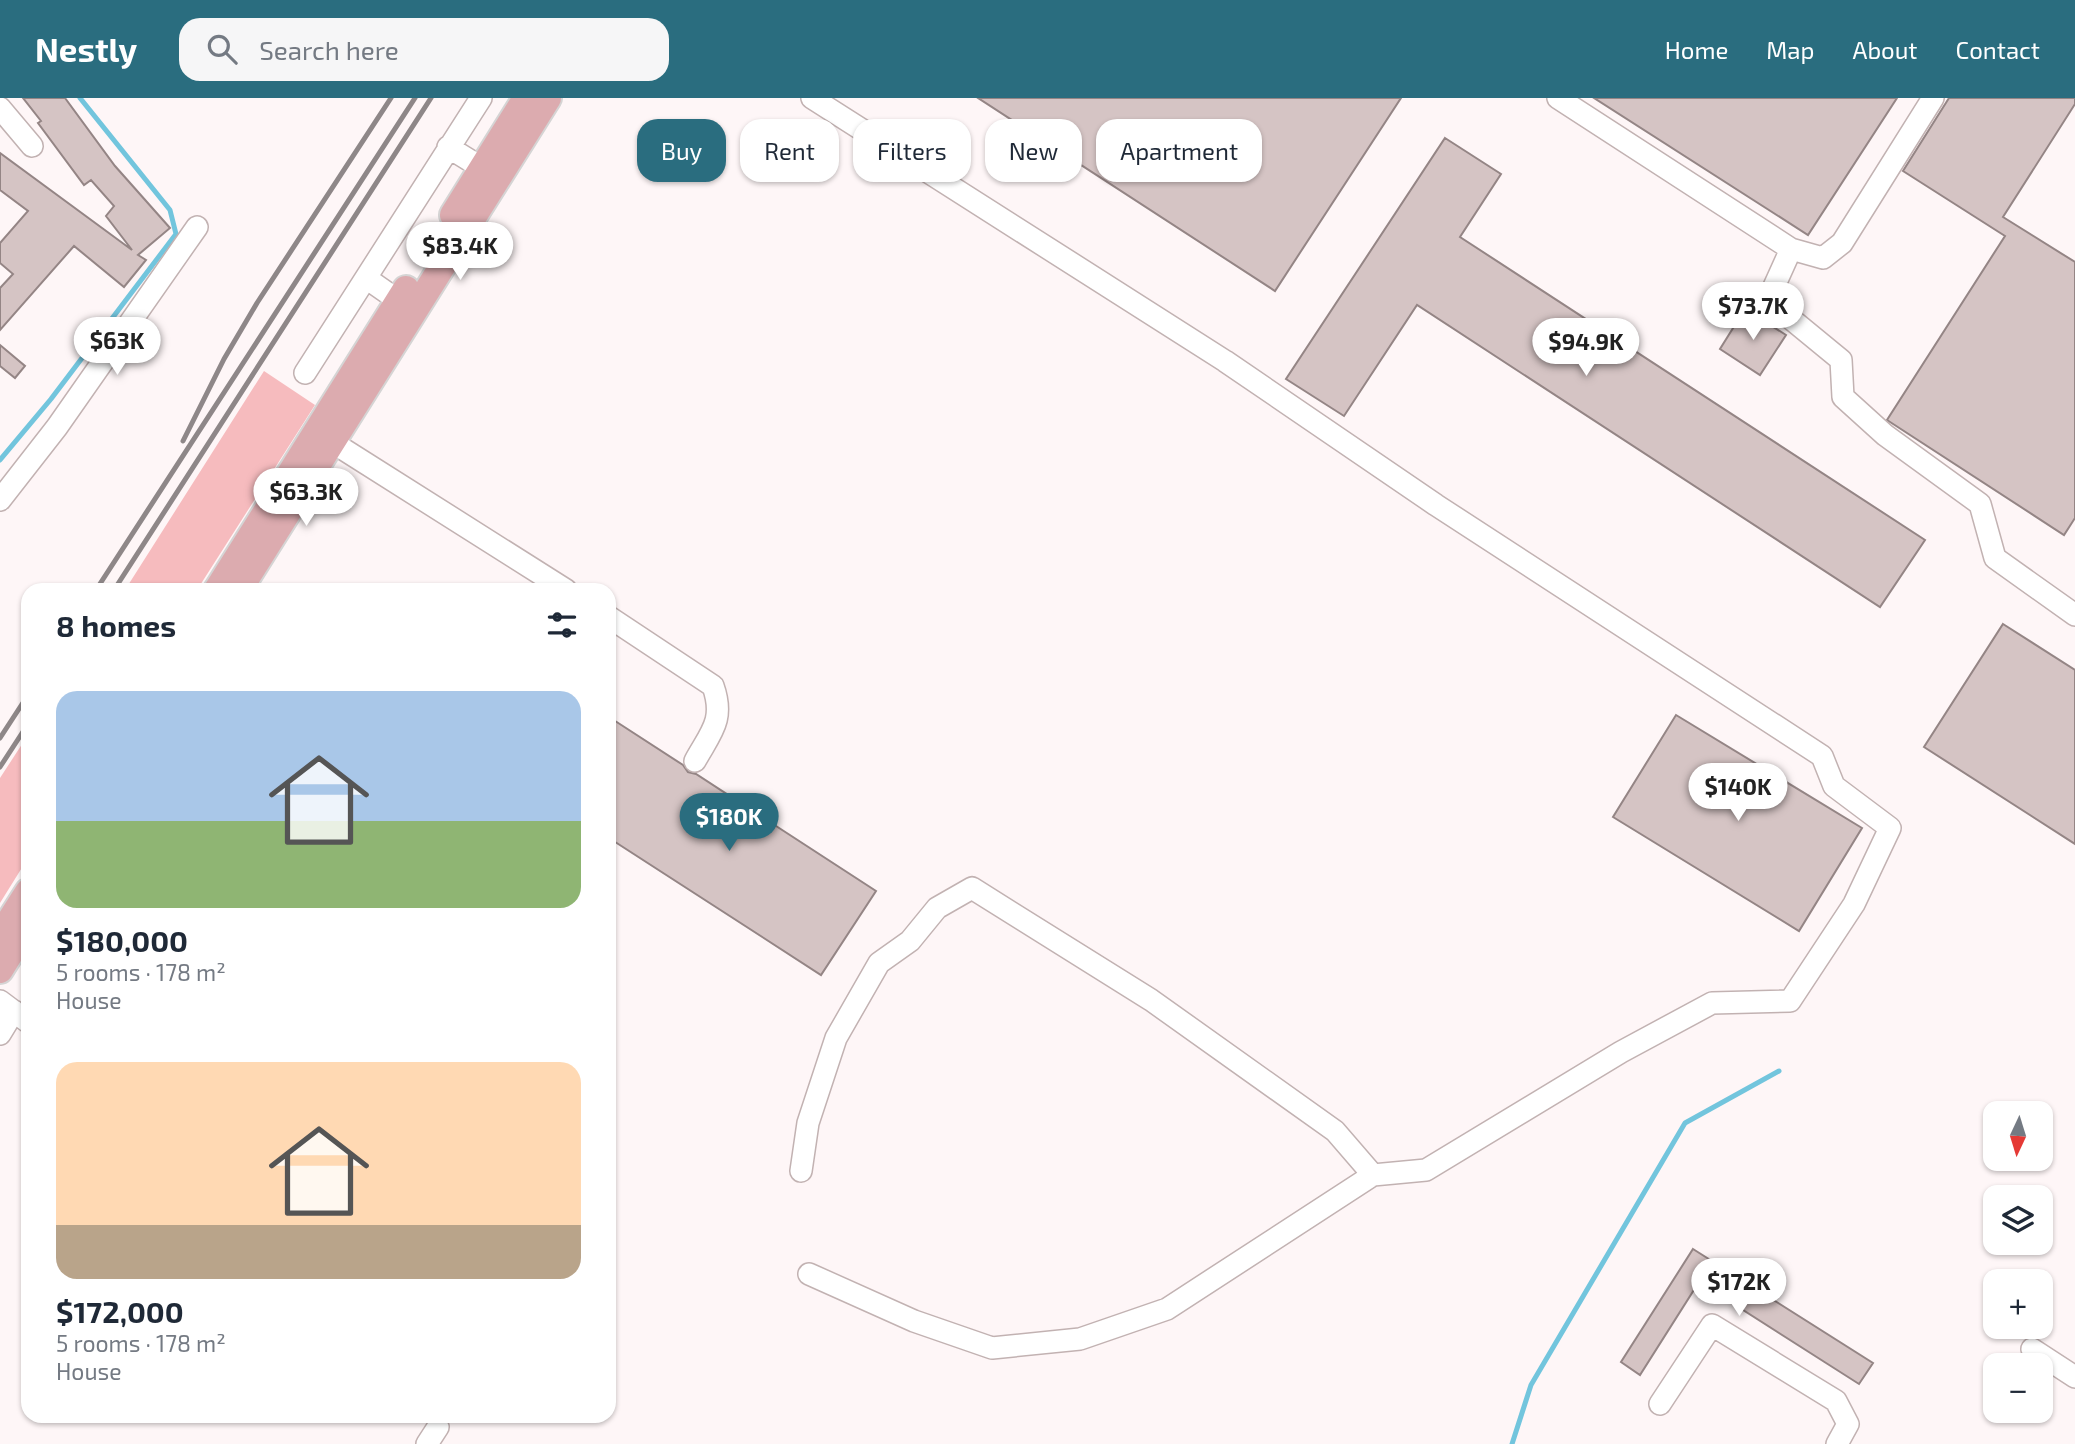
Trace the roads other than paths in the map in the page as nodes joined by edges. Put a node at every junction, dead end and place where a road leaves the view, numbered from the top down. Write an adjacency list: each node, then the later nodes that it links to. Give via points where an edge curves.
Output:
1 (481, 98): 9 (street)
2 (526, 98): 10 (main road)
3 (548, 98): 16 (main road)
4 (812, 98): 31 (street, via 1225,361 1436,505 1822,756 1833,786 1890,828 1854,904 1790,1001 1712,1003 1621,1052 1426,1170)
5 (1558, 98): 12 (street)
6 (1933, 98): 12 (street, via 1842,243 1823,257)
7 (0, 108): 8 (street)
8 (32, 146)
9 (448, 147): 10 (street); 13 (street)
10 (482, 168): 14 (main road)
11 (197, 227): 17 (street, via 57,427)
12 (1791, 249): 21 (street, via 1768,300 1840,360 1843,397 1885,435 1980,504 1995,558)
13 (366, 278): 14 (street); 15 (street)
14 (399, 301): 18 (main road)
15 (305, 373)
16 (332, 442): 19 (main road); 20 (street)
17 (0, 500)
18 (221, 583)
19 (243, 583)
20 (555, 583)
21 (2075, 615)
22 (616, 622): 23 (street, via 713,686 719,704 716,723)
23 (695, 761)
24 (21, 903): 25 (main road)
25 (0, 936)
26 (21, 936): 27 (main road)
27 (0, 970)
28 (14, 1011): 29 (street)
29 (0, 1034)
30 (801, 1171): 31 (street, via 808,1123 836,1038 879,963 910,941 937,908 972,888 1151,1000 1335,1131)
31 (1373, 1175): 32 (street, via 1167,1309 1080,1339 992,1348 914,1321)
32 (808, 1273)
33 (2032, 1349): 34 (street)
34 (2075, 1377)
35 (1660, 1404): 36 (street, via 1712,1325 1836,1402 1848,1424)
36 (1837, 1444)

